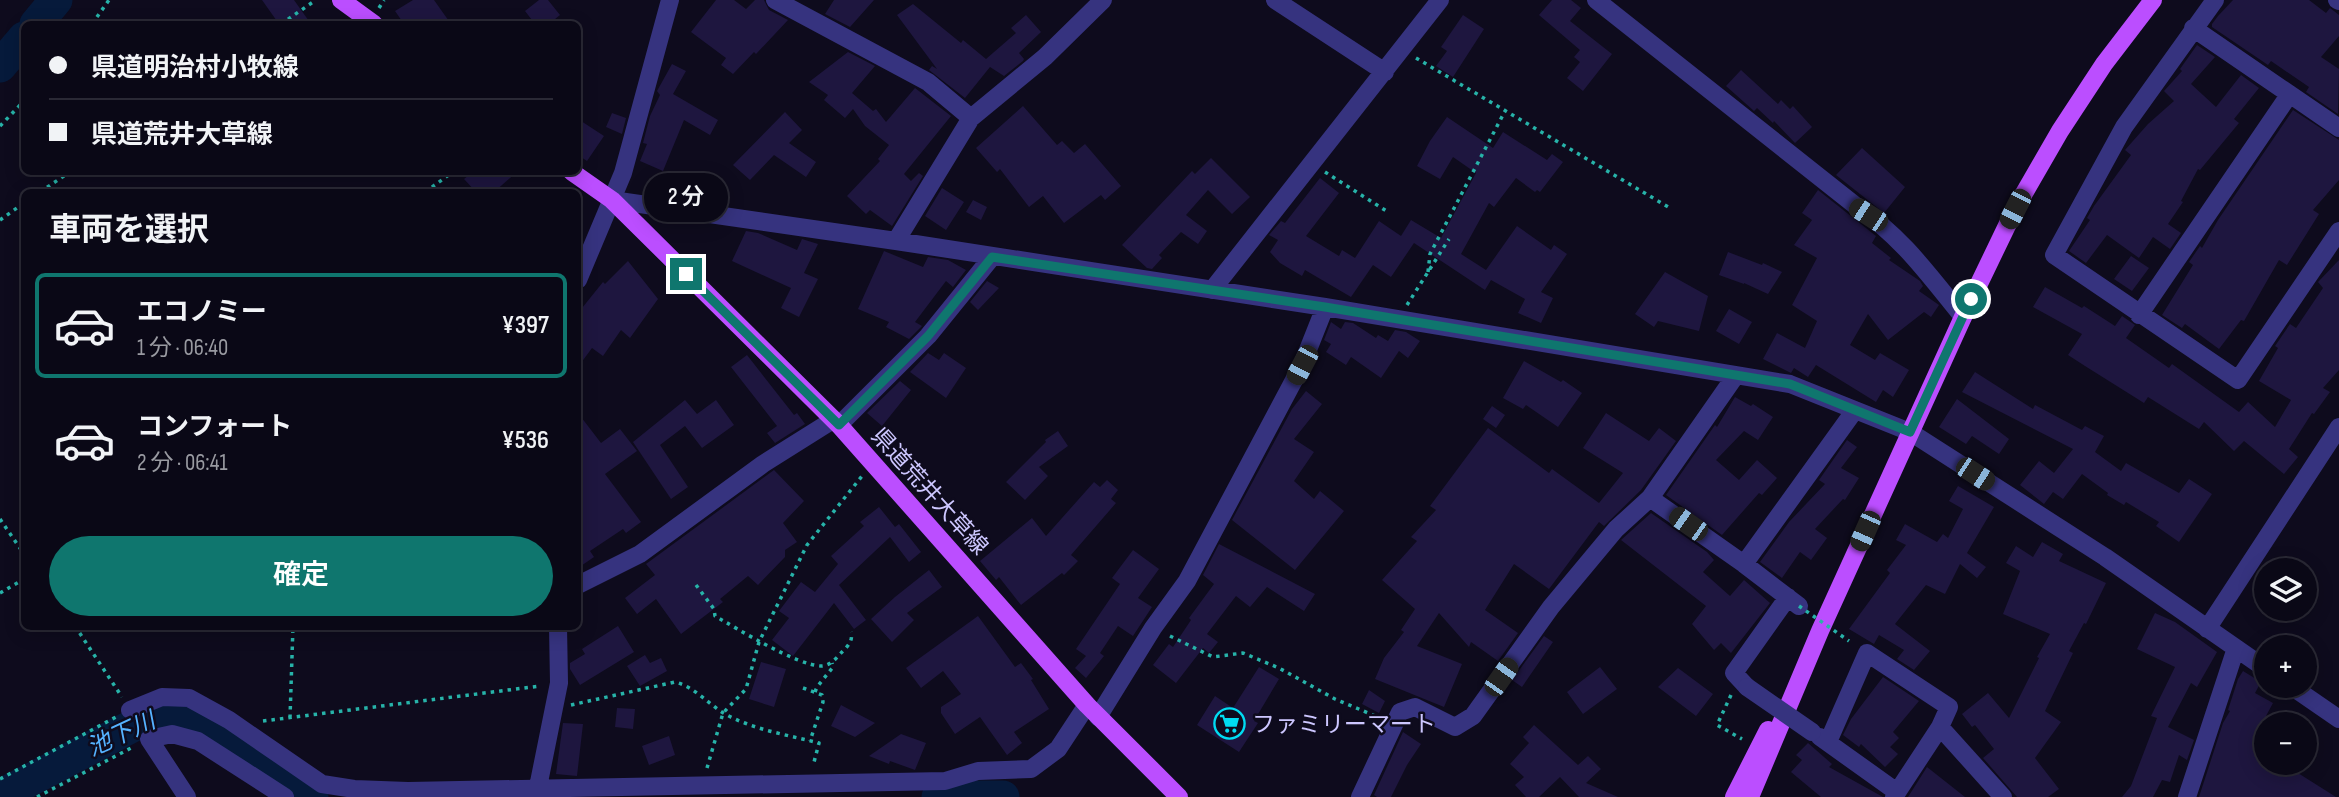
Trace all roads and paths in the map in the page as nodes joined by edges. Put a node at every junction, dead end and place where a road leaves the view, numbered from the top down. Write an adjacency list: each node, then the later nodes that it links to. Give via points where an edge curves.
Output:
1 (109, 0): 12 (path)
2 (316, 0): 13 (path)
3 (341, 0): 14 (main road)
4 (670, 0): 30 (street)
5 (775, 0): 21 (street, via 928,82)
6 (1103, 0): 21 (street, via 1045,57)
7 (1275, 0): 17 (street)
8 (1440, 0): 16 (street)
9 (1595, 0): 44 (street, via 1881,223)
10 (2153, 0): 44 (main road, via 2060,131 2015,209)
11 (2215, 0): 15 (street)
12 (94, 21)
13 (285, 21)
14 (370, 21)
15 (2193, 28): 18 (street); 43 (street, via 2124,127 2054,255)
16 (1402, 50): 17 (street); 20 (path)
17 (1385, 72): 24 (street)
18 (2290, 95): 23 (street); 43 (street)
19 (21, 104): 22 (path)
20 (1504, 111): 32 (path); 39 (path, via 1430,254)
21 (971, 118): 37 (street)
22 (0, 126)
23 (2339, 128)
24 (1312, 164): 33 (path); 41 (street)
25 (66, 175): 28 (path)
26 (449, 175): 29 (path)
27 (576, 175): 30 (main road, 県道荒井大草線)
28 (44, 189)
29 (429, 189)
30 (612, 200): 37 (street); 40 (street); 48 (main road, 県道荒井大草線)
31 (21, 205): 34 (path)
32 (1670, 208)
33 (1388, 212)
34 (0, 220)
35 (2339, 231): 43 (street, via 2238,380)
36 (1449, 239): 39 (path)
37 (896, 241): 38 (street)
38 (992, 257): 41 (street); 48 (street, via 928,336)
39 (1428, 272): 45 (path)
40 (581, 273)
41 (1212, 290): 42 (street)
42 (1325, 307): 45 (street); 61 (street, via 1302,365 1193,569)
43 (2139, 315)
44 (1963, 317): 50 (main road)
45 (1398, 319): 46 (street)
46 (1736, 375): 47 (street, via 1790,384); 52 (street)
47 (1855, 410): 50 (street); 55 (street)
48 (836, 423): 51 (main road, 県道荒井大草線); 57 (street, via 763,464 640,554)
49 (2339, 426): 62 (street)
50 (1910, 432): 62 (street, via 2105,557); 66 (main road)
51 (874, 465): 69 (path, via 807,545); 80 (main road, 県道荒井大草線)
52 (1650, 498): 55 (street); 85 (street, via 1616,529 1551,607 1473,716 1455,727 1415,707 1401,712)
53 (0, 519): 54 (path)
54 (21, 550)
55 (1744, 564): 60 (street)
56 (21, 581): 59 (path)
57 (581, 584)
58 (696, 585): 69 (path, via 715,616)
59 (0, 593)
60 (1793, 602): 68 (path, bridge); 74 (street, via 1734,673)
61 (1153, 628): 80 (street); 85 (path, via 1213,657 1243,653)
62 (2207, 629): 70 (street)
63 (78, 630): 79 (path)
64 (293, 630): 82 (path)
65 (558, 630): 73 (street)
66 (1820, 631): 101 (main road); 102 (main road)
67 (851, 632): 72 (path, via 850,644)
68 (1849, 641)
69 (759, 642): 72 (path, via 821,666); 81 (path, via 746,689)
70 (2236, 648): 71 (street); 104 (street)
71 (2254, 661)
72 (832, 663): 76 (path)
73 (559, 683): 78 (street); 82 (path)
74 (1743, 684): 88 (path, via 1717,724); 90 (street, bridge)
75 (803, 688): 76 (path)
76 (815, 692): 89 (path, via 822,695 823,702)
77 (2308, 698): 83 (street)
78 (555, 702): 81 (path, via 573,705 675,682); 94 (street)
79 (130, 710): 84 (street, via 175,696 207,706); 91 (path)
80 (1092, 711): 92 (street, via 1031,769 978,771 945,781); 99 (main road, 県道荒井大草線)
81 (723, 713): 89 (path, via 748,725); 93 (path)
82 (290, 718): 84 (path)
83 (2339, 719)
84 (235, 724): 94 (street, via 322,784 354,789)
85 (1395, 725): 100 (street)
86 (1940, 727): 90 (street, via 1949,707 1867,653); 95 (street); 103 (street)
87 (149, 739): 96 (path); 97 (street); 98 (street, via 172,734 198,741)
88 (1742, 739)
89 (810, 741): 92 (path, via 820,743)
90 (1828, 742): 95 (street)
91 (0, 779)
92 (808, 784): 93 (street)
93 (702, 786): 94 (street)
94 (537, 793)
95 (1896, 794)
96 (37, 797)
97 (187, 797)
98 (285, 797)
99 (1179, 797)
100 (1360, 797)
101 (1734, 797)
102 (1750, 797)
103 (2003, 797)
104 (2187, 797)

